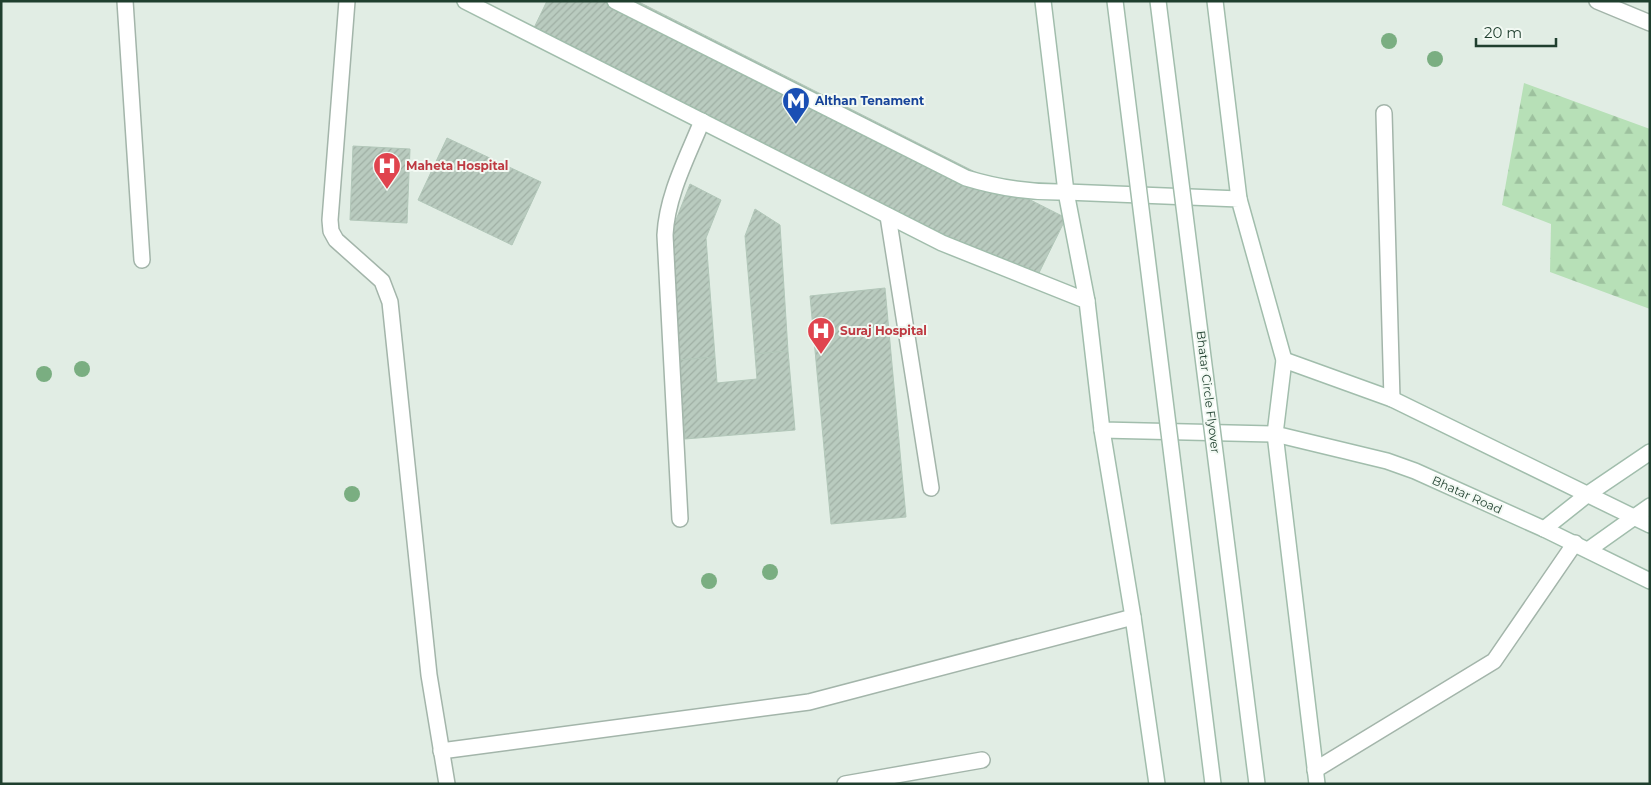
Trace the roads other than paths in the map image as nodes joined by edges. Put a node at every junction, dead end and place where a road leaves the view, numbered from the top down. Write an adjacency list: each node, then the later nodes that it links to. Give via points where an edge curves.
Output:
1 (125, 1): 16 (main road)
2 (347, 1): 33 (main road, via 331,231 336,240 382,281 390,302 429,675)
3 (465, 1): 12 (main road)
4 (615, 1): 13 (main road, via 966,178 1016,190)
5 (1043, 1): 13 (main road)
6 (1115, 1): 39 (main road, bridge)
7 (1158, 1): 40 (main road, Bhatar Circle Flyover, bridge)
8 (1215, 1): 14 (main road)
9 (1597, 1): 10 (main road)
10 (1650, 23)
11 (1384, 113): 19 (main road)
12 (702, 121): 15 (main road); 27 (main road, via 670,202 665,235)
13 (1066, 192): 14 (main road); 17 (main road)
14 (1239, 199): 18 (main road)
15 (888, 216): 17 (main road, via 942,243); 23 (main road)
16 (142, 260)
17 (1087, 301): 20 (main road)
18 (1284, 360): 19 (main road); 21 (main road)
19 (1392, 399): 24 (main road)
20 (1102, 430): 21 (main road, Bhatar Road); 32 (main road)
21 (1276, 434): 29 (main road, Bhatar Road, via 1394,464); 35 (main road)
22 (1650, 452): 24 (main road)
23 (931, 488)
24 (1588, 494): 26 (main road); 29 (main road)
25 (1650, 506): 26 (main road)
26 (1634, 517): 28 (main road); 30 (main road)
27 (680, 519)
28 (1650, 525)
29 (1544, 529): 30 (main road, Bhatar Road)
30 (1581, 546): 31 (main road, Bhatar Road); 35 (main road, via 1494,660)
31 (1650, 581)
32 (1133, 617): 33 (main road, via 809,702); 38 (main road)
33 (441, 751): 36 (main road)
34 (982, 760): 37 (main road)
35 (1316, 777)
36 (446, 784)
37 (845, 784)
38 (1157, 784)
39 (1213, 784)
40 (1257, 784)

